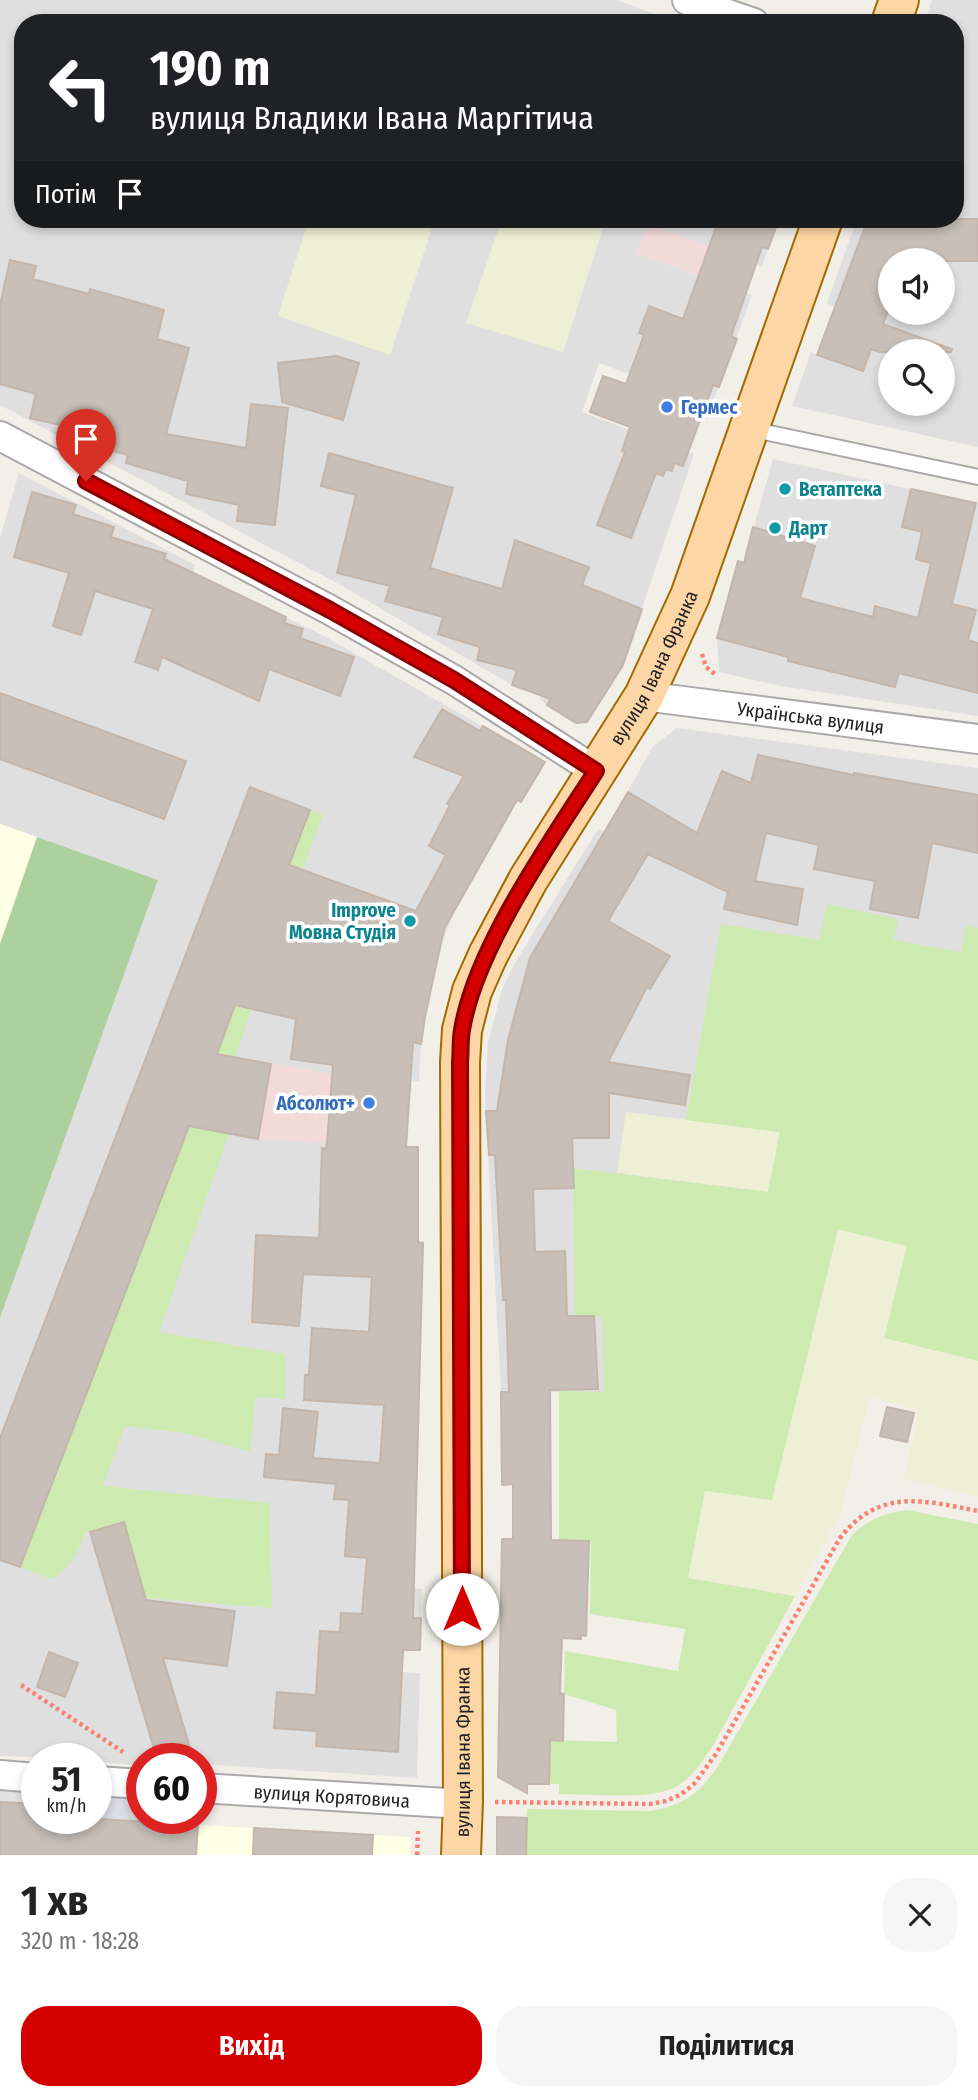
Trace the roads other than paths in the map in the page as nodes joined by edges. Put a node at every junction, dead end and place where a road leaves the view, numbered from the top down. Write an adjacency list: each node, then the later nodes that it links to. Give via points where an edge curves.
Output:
1 (687, 0): 2 (street)
2 (728, 14)
3 (819, 228): 4 (main road, вулиця Івана Франка)
4 (748, 429): 6 (lane); 7 (main road, вулиця Івана Франка, via 690,596)
5 (0, 436): 9 (street, via 330,610 454,680)
6 (978, 477)
7 (644, 696): 8 (street, Українська вулиця); 9 (main road, вулиця Івана Франка)
8 (978, 738)
9 (596, 771): 13 (main road, вулиця Івана Франка, via 506,917 472,991 462,1030)
10 (0, 1776): 11 (street)
11 (21, 1777)
12 (217, 1789): 13 (street, вулиця Корятовича)
13 (463, 1802): 14 (main road, вулиця Івана Франка)
14 (461, 1855)

